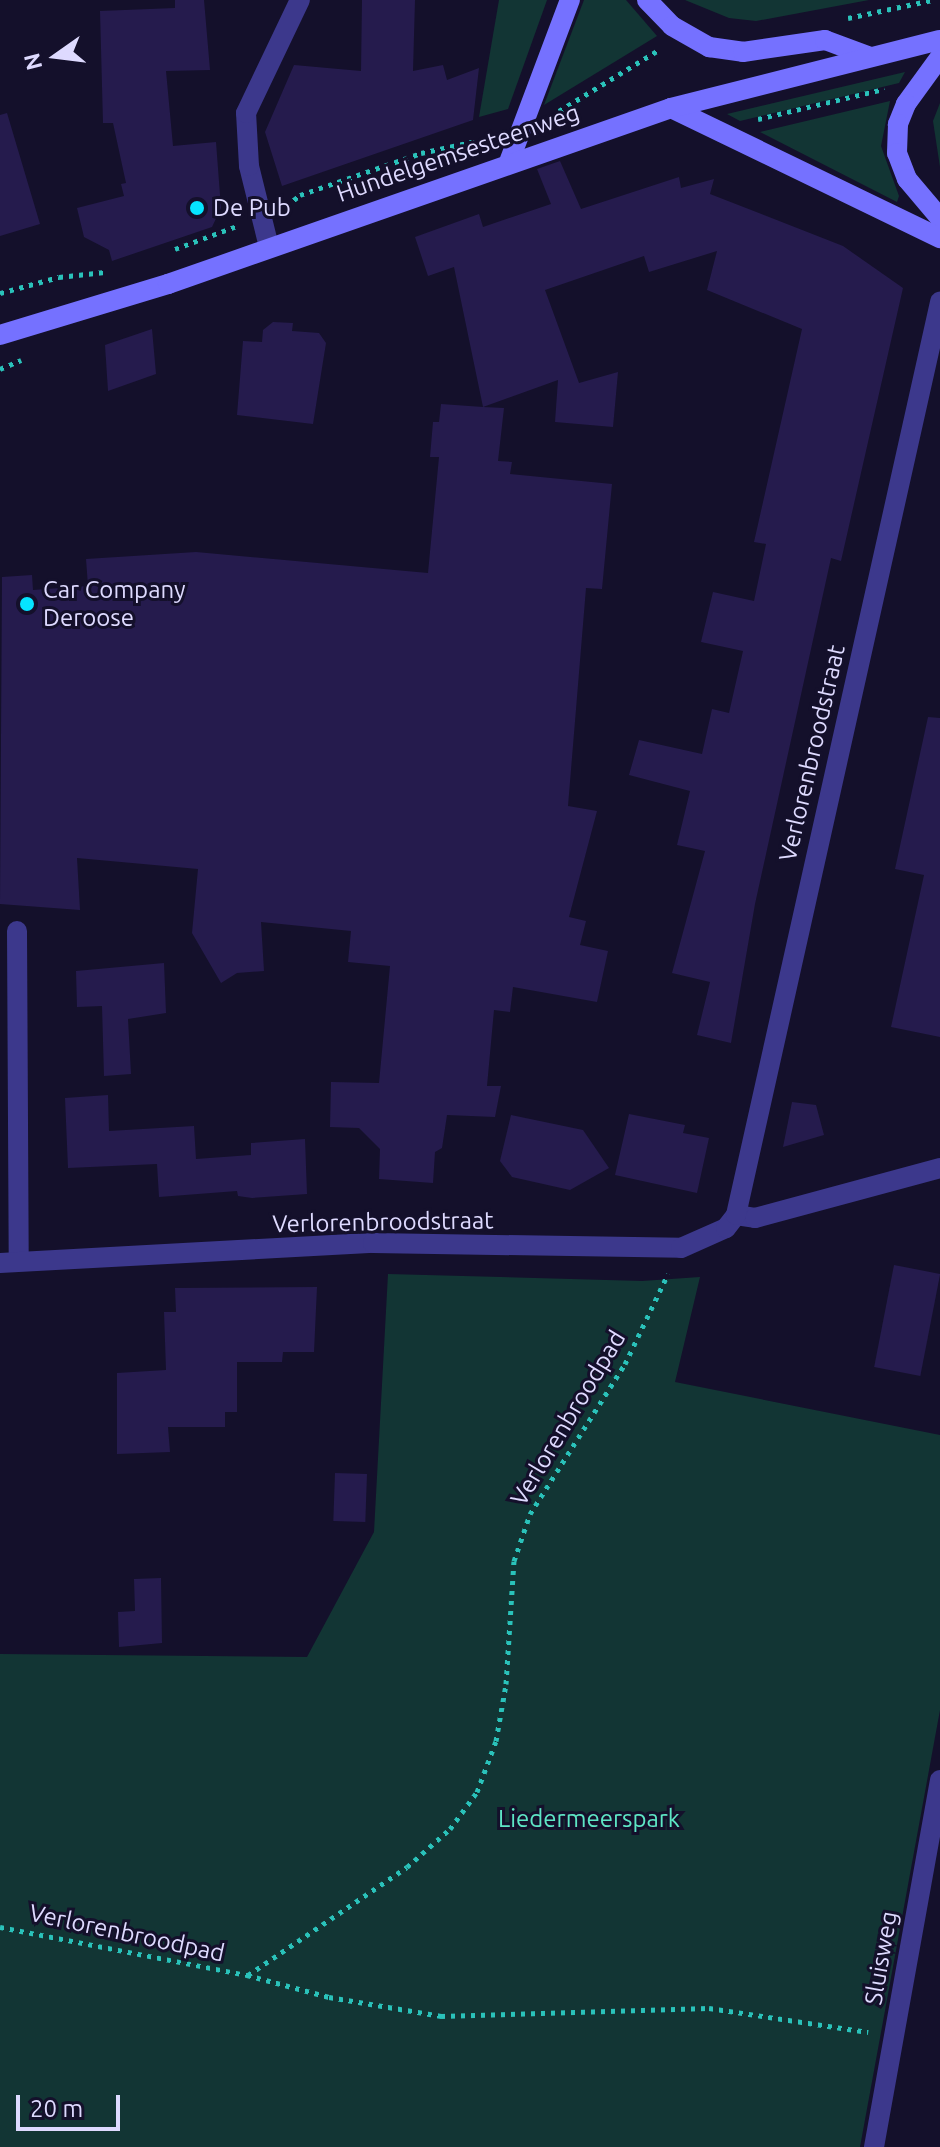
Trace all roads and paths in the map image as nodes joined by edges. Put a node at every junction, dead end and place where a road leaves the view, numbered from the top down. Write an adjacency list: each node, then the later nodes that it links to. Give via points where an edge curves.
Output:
1 (300, 0): 11 (street, via 246,113 249,166)
2 (570, 0): 10 (main road)
3 (647, 0): 4 (main road)
4 (687, 34): 6 (main road, via 709,47 743,52 825,40); 9 (path)
5 (940, 40): 6 (main road, Hundelgemsesteenweg)
6 (868, 56): 8 (main road, Hundelgemsesteenweg)
7 (940, 57): 12 (main road, via 906,104 898,124 897,153 907,179)
8 (671, 108): 10 (main road, Hundelgemsesteenweg); 13 (main road)
9 (547, 123)
10 (509, 162): 11 (path, via 472,142 451,146 300,195); 14 (main road, Hundelgemsesteenweg)
11 (262, 217): 14 (street); 15 (path)
12 (940, 218)
13 (940, 238)
14 (269, 247): 19 (main road, Hundelgemsesteenweg)
15 (169, 251)
16 (116, 271): 17 (path, via 59,277)
17 (0, 293)
18 (940, 302): 22 (street, Verlorenbroodstraat)
19 (0, 335)
20 (17, 931): 24 (street, Verlorenbroodstraat)
21 (940, 1168): 22 (street, via 755,1218)
22 (736, 1215): 23 (street, Verlorenbroodstraat, via 711,1240)
23 (681, 1248): 24 (street, Verlorenbroodstraat, via 373,1243); 27 (path, Verlorenbroodpad, via 625,1364 530,1514 514,1561 506,1684 496,1741 477,1792 450,1829 407,1867)
24 (10, 1262)
25 (940, 1780): 28 (street, Sluisweg)
26 (0, 1927): 27 (path, Verlorenbroodpad)
27 (247, 1975): 28 (path, Verlorenbroodpad, via 329,1997 441,2016 606,2007 709,2008)
28 (893, 2036): 29 (street, Sluisweg)
29 (874, 2147)

